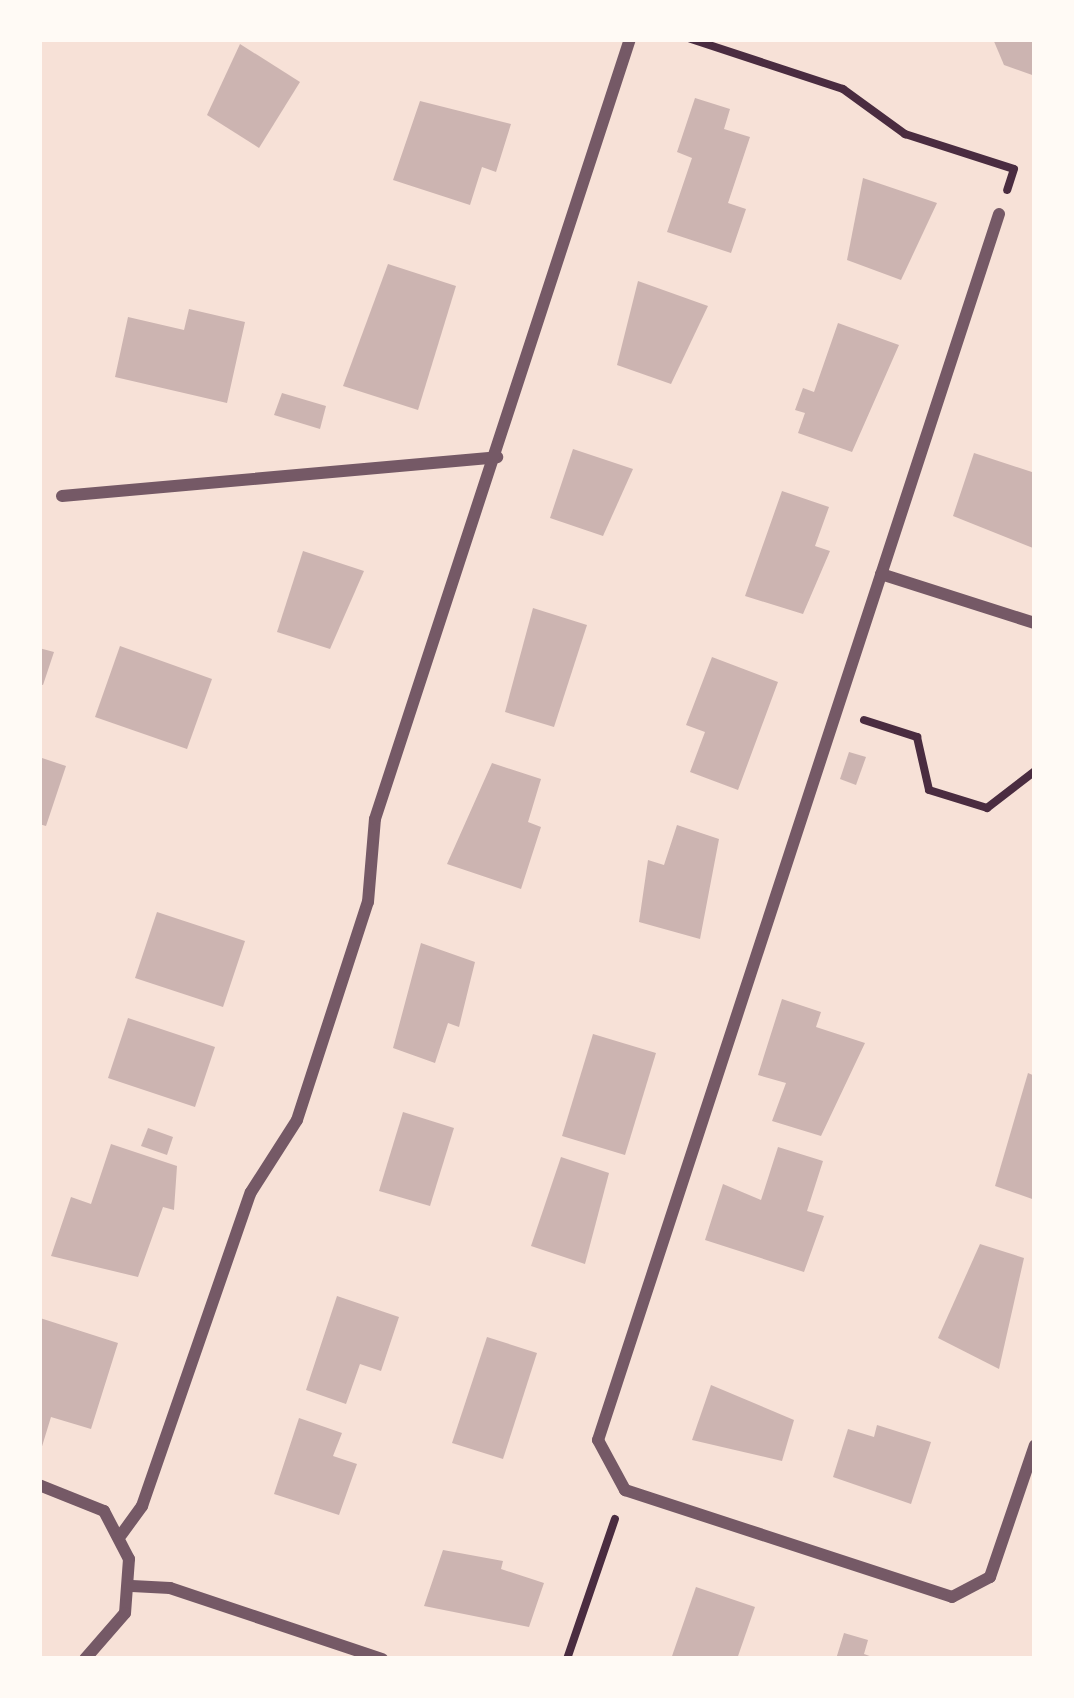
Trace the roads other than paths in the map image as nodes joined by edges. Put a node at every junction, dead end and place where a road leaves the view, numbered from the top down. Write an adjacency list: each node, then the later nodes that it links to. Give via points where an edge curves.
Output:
1 (630, 39): 3 (street)
2 (1000, 214): 5 (street)
3 (497, 457): 4 (street); 9 (street, via 375,818 368,902 297,1120 251,1192 142,1506)
4 (62, 496)
5 (881, 574): 6 (street); 7 (street, via 598,1440 625,1490 952,1598 990,1577)
6 (1035, 623)
7 (1035, 1445)
8 (39, 1485): 9 (street, via 80,1493)
9 (121, 1535): 10 (street)
10 (132, 1586): 11 (street, via 110,1638); 12 (street, via 170,1588)
11 (86, 1659)
12 (382, 1659)

